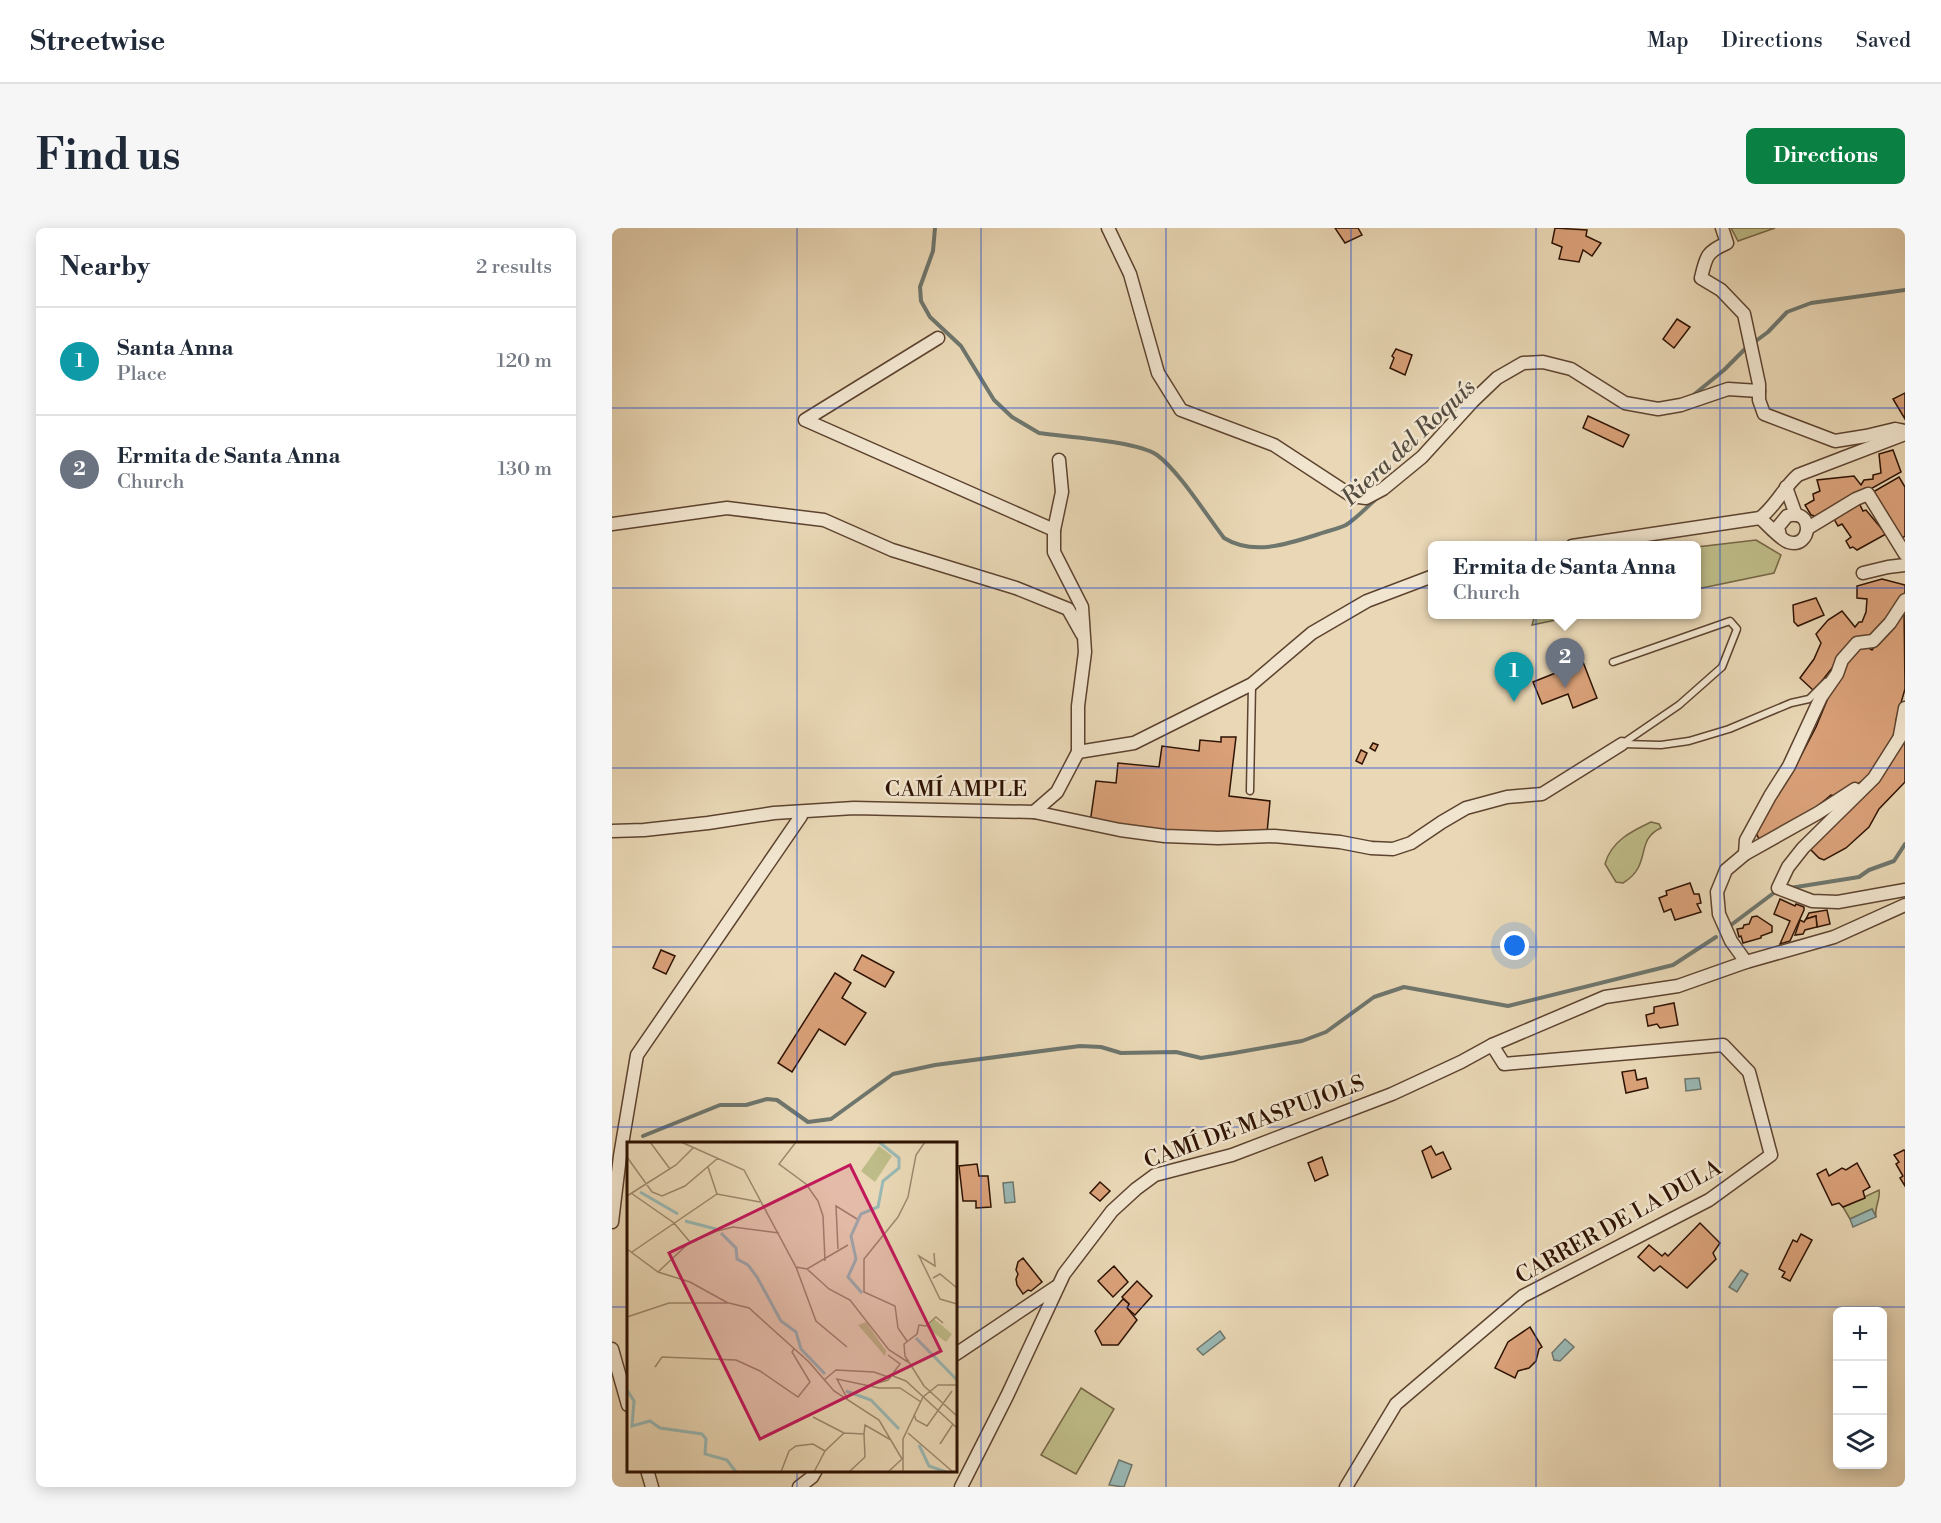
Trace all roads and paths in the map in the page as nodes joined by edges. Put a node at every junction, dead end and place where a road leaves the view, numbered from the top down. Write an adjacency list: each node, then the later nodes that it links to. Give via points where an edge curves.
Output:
1 (1108, 228): 4 (street, via 1130,274 1158,373 1181,410 1274,445 1352,496 1366,498 1383,489 1422,457 1497,378 1523,363 1543,362 1570,369 1625,403 1658,409 1728,389)
2 (1722, 228): 4 (street, via 1727,243 1706,256 1701,278 1721,290 1744,314)
3 (938, 338): 12 (street, via 805,420)
4 (1759, 391): 5 (street, via 1764,414 1835,441 1895,429)
5 (1905, 433): 7 (street, via 1798,475)
6 (1059, 460): 12 (street, CAMÍ AMPLE, via 1062,492)
7 (1788, 485): 8 (street); 9 (street)
8 (1796, 514): 11 (street); 13 (street, via 1780,522)
9 (1760, 518): 13 (street); 14 (street)
10 (612, 524): 20 (street, via 727,508 824,520 892,550 1016,588 1068,609)
11 (1808, 528): 13 (street, via 1797,543); 15 (street, via 1868,494)
12 (1054, 530): 20 (street, CAMÍ AMPLE, via 1054,552 1082,607)
13 (1780, 536)
14 (1606, 541)
15 (1905, 554)
16 (1905, 565): 17 (street)
17 (1863, 573)
18 (1428, 578): 23 (street, via 1367,600 1312,633)
19 (1905, 600): 22 (street, via 1873,641 1857,644)
20 (1083, 635): 27 (street, CAMÍ AMPLE)
21 (1613, 662): 26 (lane, via 1730,621 1737,629 1722,667 1679,705)
22 (1840, 665): 26 (lane, via 1809,699 1729,729 1661,745); 33 (street, via 1746,840)
23 (1252, 684): 27 (street, via 1134,743); 29 (lane)
24 (1905, 708): 25 (street)
25 (1903, 732): 28 (street)
26 (1622, 744): 30 (street, via 1542,794 1507,797 1466,808 1411,843 1393,849 1274,836 1165,836)
27 (1078, 752): 30 (street, CAMÍ AMPLE, via 1057,792)
28 (1874, 778): 33 (street); 34 (street, via 1803,848 1778,888 1812,902 1838,902)
29 (1250, 791)
30 (1034, 812): 32 (street, CAMÍ AMPLE, via 854,808)
31 (801, 816): 38 (street, via 637,1055)
32 (612, 831)
33 (1745, 854): 36 (street, via 1726,870 1717,892 1719,914)
34 (1905, 890)
35 (1905, 905): 36 (street, CAMÍ DE MASPUJOLS, via 1834,937)
36 (1746, 962): 37 (street, CAMÍ DE MASPUJOLS, via 1678,986 1605,997)
37 (1492, 1045): 39 (street, CAMÍ DE MASPUJOLS, via 1392,1094 1232,1155 1155,1175 1112,1211); 48 (street, CARRER DE LA DULA, via 1504,1064 1723,1045 1749,1072 1771,1155 1709,1200 1523,1296 1396,1404)
38 (612, 1222)
39 (1057, 1286): 41 (street); 47 (street, CAMÍ DE MASPUJOLS)
40 (612, 1349): 42 (street)
41 (957, 1353)
42 (627, 1402)
43 (648, 1472): 45 (street)
44 (815, 1472): 46 (street)
45 (652, 1487)
46 (800, 1487)
47 (961, 1487)
48 (1346, 1487)

